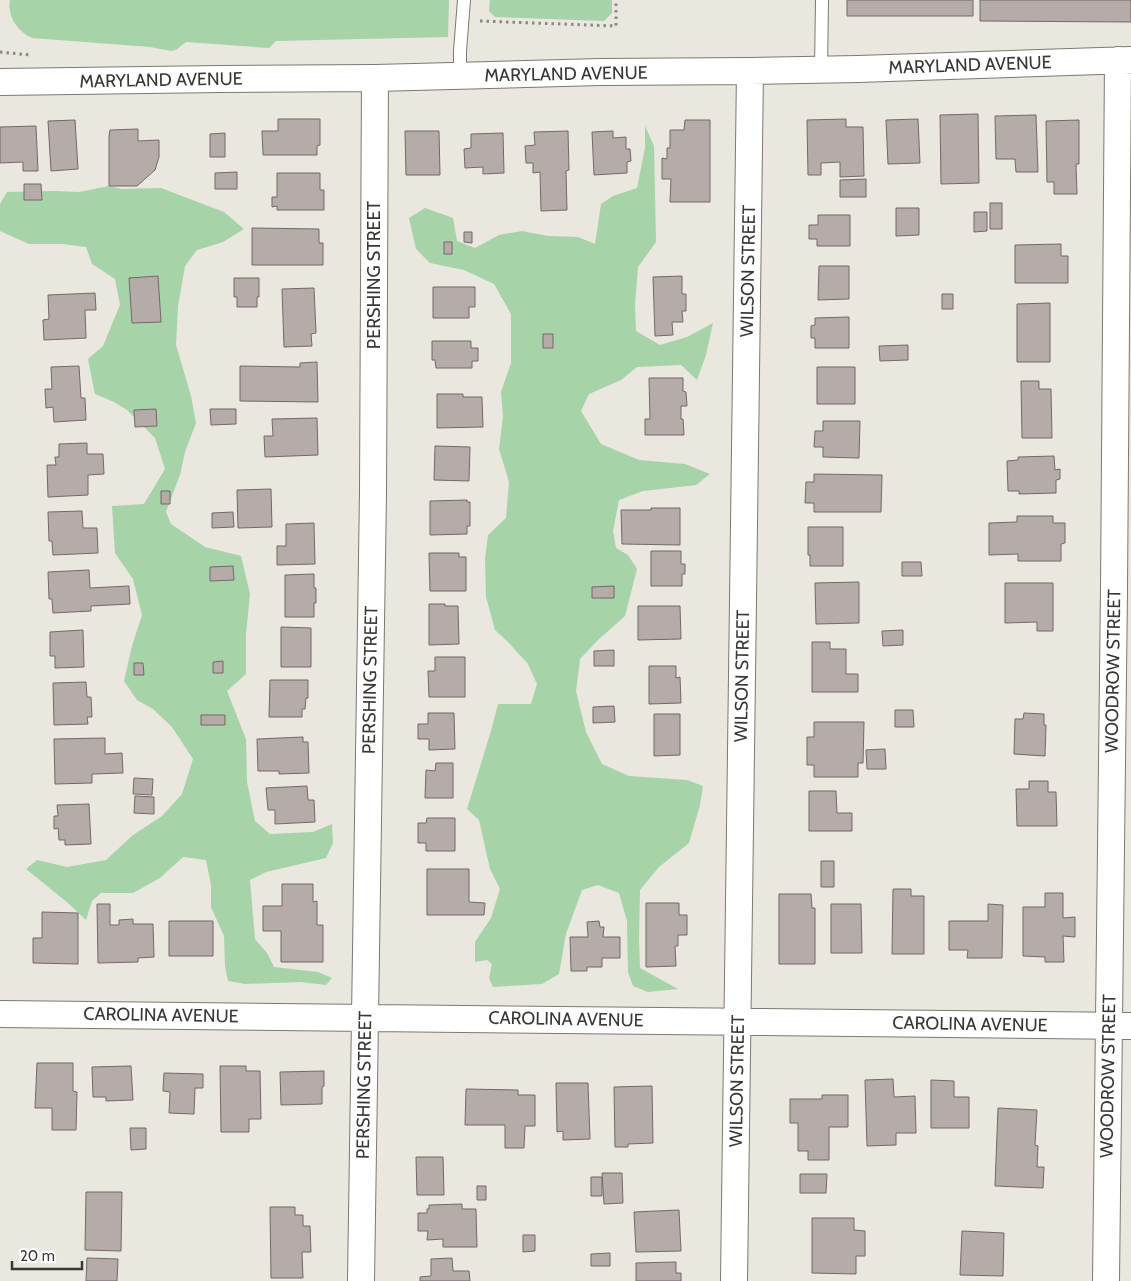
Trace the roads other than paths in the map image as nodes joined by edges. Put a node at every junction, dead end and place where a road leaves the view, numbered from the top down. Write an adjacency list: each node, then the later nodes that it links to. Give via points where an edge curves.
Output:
1 (464, 0): 6 (lane)
2 (822, 0): 4 (lane)
3 (1124, 60): 4 (street, MARYLAND AVENUE); 12 (street, WOODROW STREET, via 1114,599)
4 (821, 69): 5 (street, MARYLAND AVENUE)
5 (750, 71): 6 (street, MARYLAND AVENUE); 11 (street, WILSON STREET)
6 (460, 76): 7 (street, MARYLAND AVENUE)
7 (375, 78): 8 (street, MARYLAND AVENUE); 10 (street, PERSHING STREET, via 374,482)
8 (0, 82)
9 (0, 1014): 10 (street, CAROLINA AVENUE)
10 (365, 1017): 11 (street, CAROLINA AVENUE); 13 (street, PERSHING STREET)
11 (737, 1021): 12 (street, CAROLINA AVENUE); 14 (street, WILSON STREET)
12 (1120, 1026): 15 (street, WOODROW STREET)
13 (361, 1281)
14 (734, 1281)
15 (1106, 1281)

